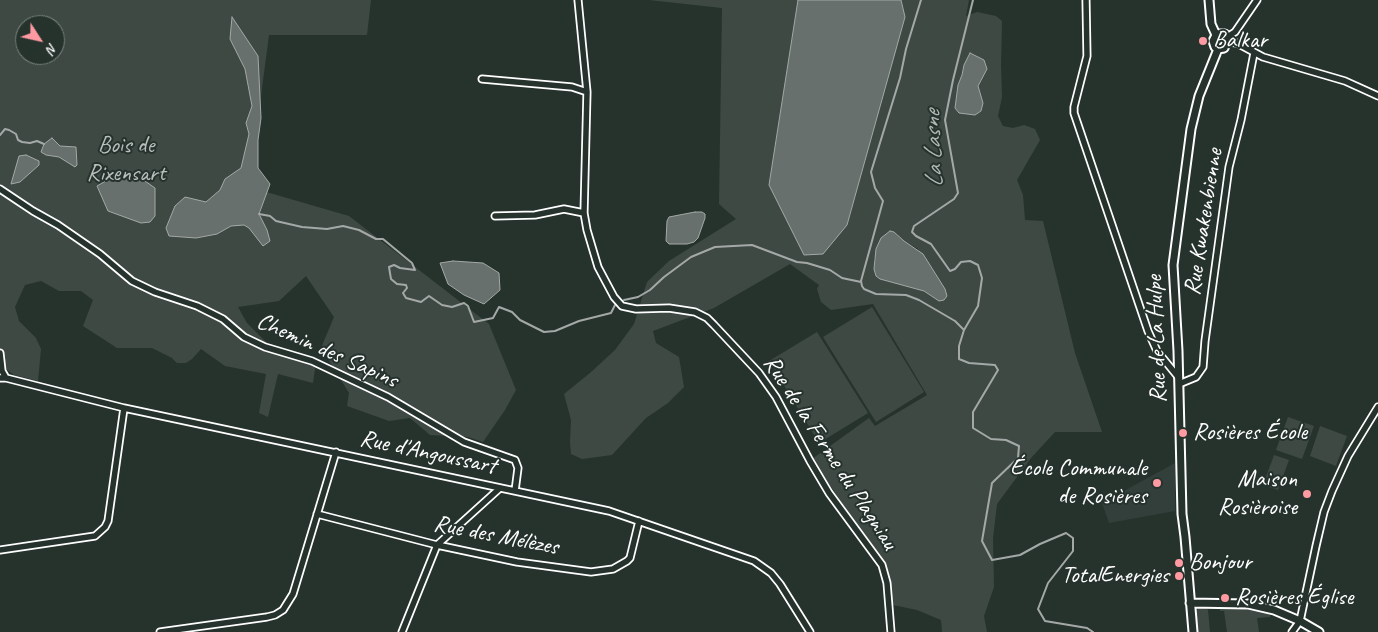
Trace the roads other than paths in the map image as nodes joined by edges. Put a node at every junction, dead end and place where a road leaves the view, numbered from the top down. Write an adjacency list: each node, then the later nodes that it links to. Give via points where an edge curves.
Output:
1 (578, 0): 12 (street, Rue de la Ferme du Plagniau)
2 (1086, 0): 19 (street, via 1087,56 1074,113 1148,331 1157,351)
3 (1209, 0): 6 (street, via 1211,24)
4 (1257, 0): 5 (street)
5 (1237, 30): 7 (street); 8 (street)
6 (1216, 35): 7 (street, via 1222,33); 9 (street, via 1213,41)
7 (1227, 39): 8 (street); 9 (street, via 1224,48)
8 (1237, 43): 10 (street)
9 (1218, 49): 19 (street, Rue de La Hulpe, via 1191,130 1174,257)
10 (1254, 53): 13 (street); 19 (street, Rue Kwakenbienne, via 1230,166 1203,367 1196,377)
11 (482, 79): 12 (street, via 553,85)
12 (587, 92): 15 (street, Rue de la Ferme du Plagniau)
13 (1378, 96)
14 (0, 189): 24 (street, Chemin des Sapins, via 100,254 132,281 197,306 265,347 312,361 388,397 464,442 515,460 518,468)
15 (584, 213): 16 (street, via 564,209 535,215); 34 (street, Rue de la Ferme du Plagniau, via 598,267 622,306 695,312 706,318 764,380 829,492 882,565 887,583)
16 (495, 216)
17 (0, 353): 18 (street)
18 (3, 378): 21 (street, Rue d'Angoussart)
19 (1179, 381): 29 (street, Rue de La Hulpe, via 1182,514)
20 (1378, 406): 30 (street, via 1348,456 1332,491)
21 (124, 408): 22 (street, Rue d'Angoussart); 28 (street, via 105,528 95,536)
22 (336, 452): 23 (street, Rue d'Angoussart); 25 (street)
23 (500, 488): 24 (street, Rue d'Angoussart); 27 (street)
24 (515, 491): 26 (street, Rue d'Angoussart, via 600,508)
25 (317, 514): 27 (street, Rue des Mélèzes); 31 (street, via 293,594 282,610 267,617)
26 (639, 521): 27 (street, Rue des Mélèzes, via 630,558 613,569 596,572 517,562); 33 (street, Rue d'Angoussart, via 754,561 780,584)
27 (436, 545): 32 (street)
28 (0, 550)
29 (1190, 603): 30 (street, via 1248,604); 35 (street, Rue de La Hulpe)
30 (1300, 621): 36 (street); 37 (street)
31 (160, 632)
32 (402, 632)
33 (810, 632)
34 (891, 632)
35 (1193, 632)
36 (1292, 632)
37 (1319, 632)

